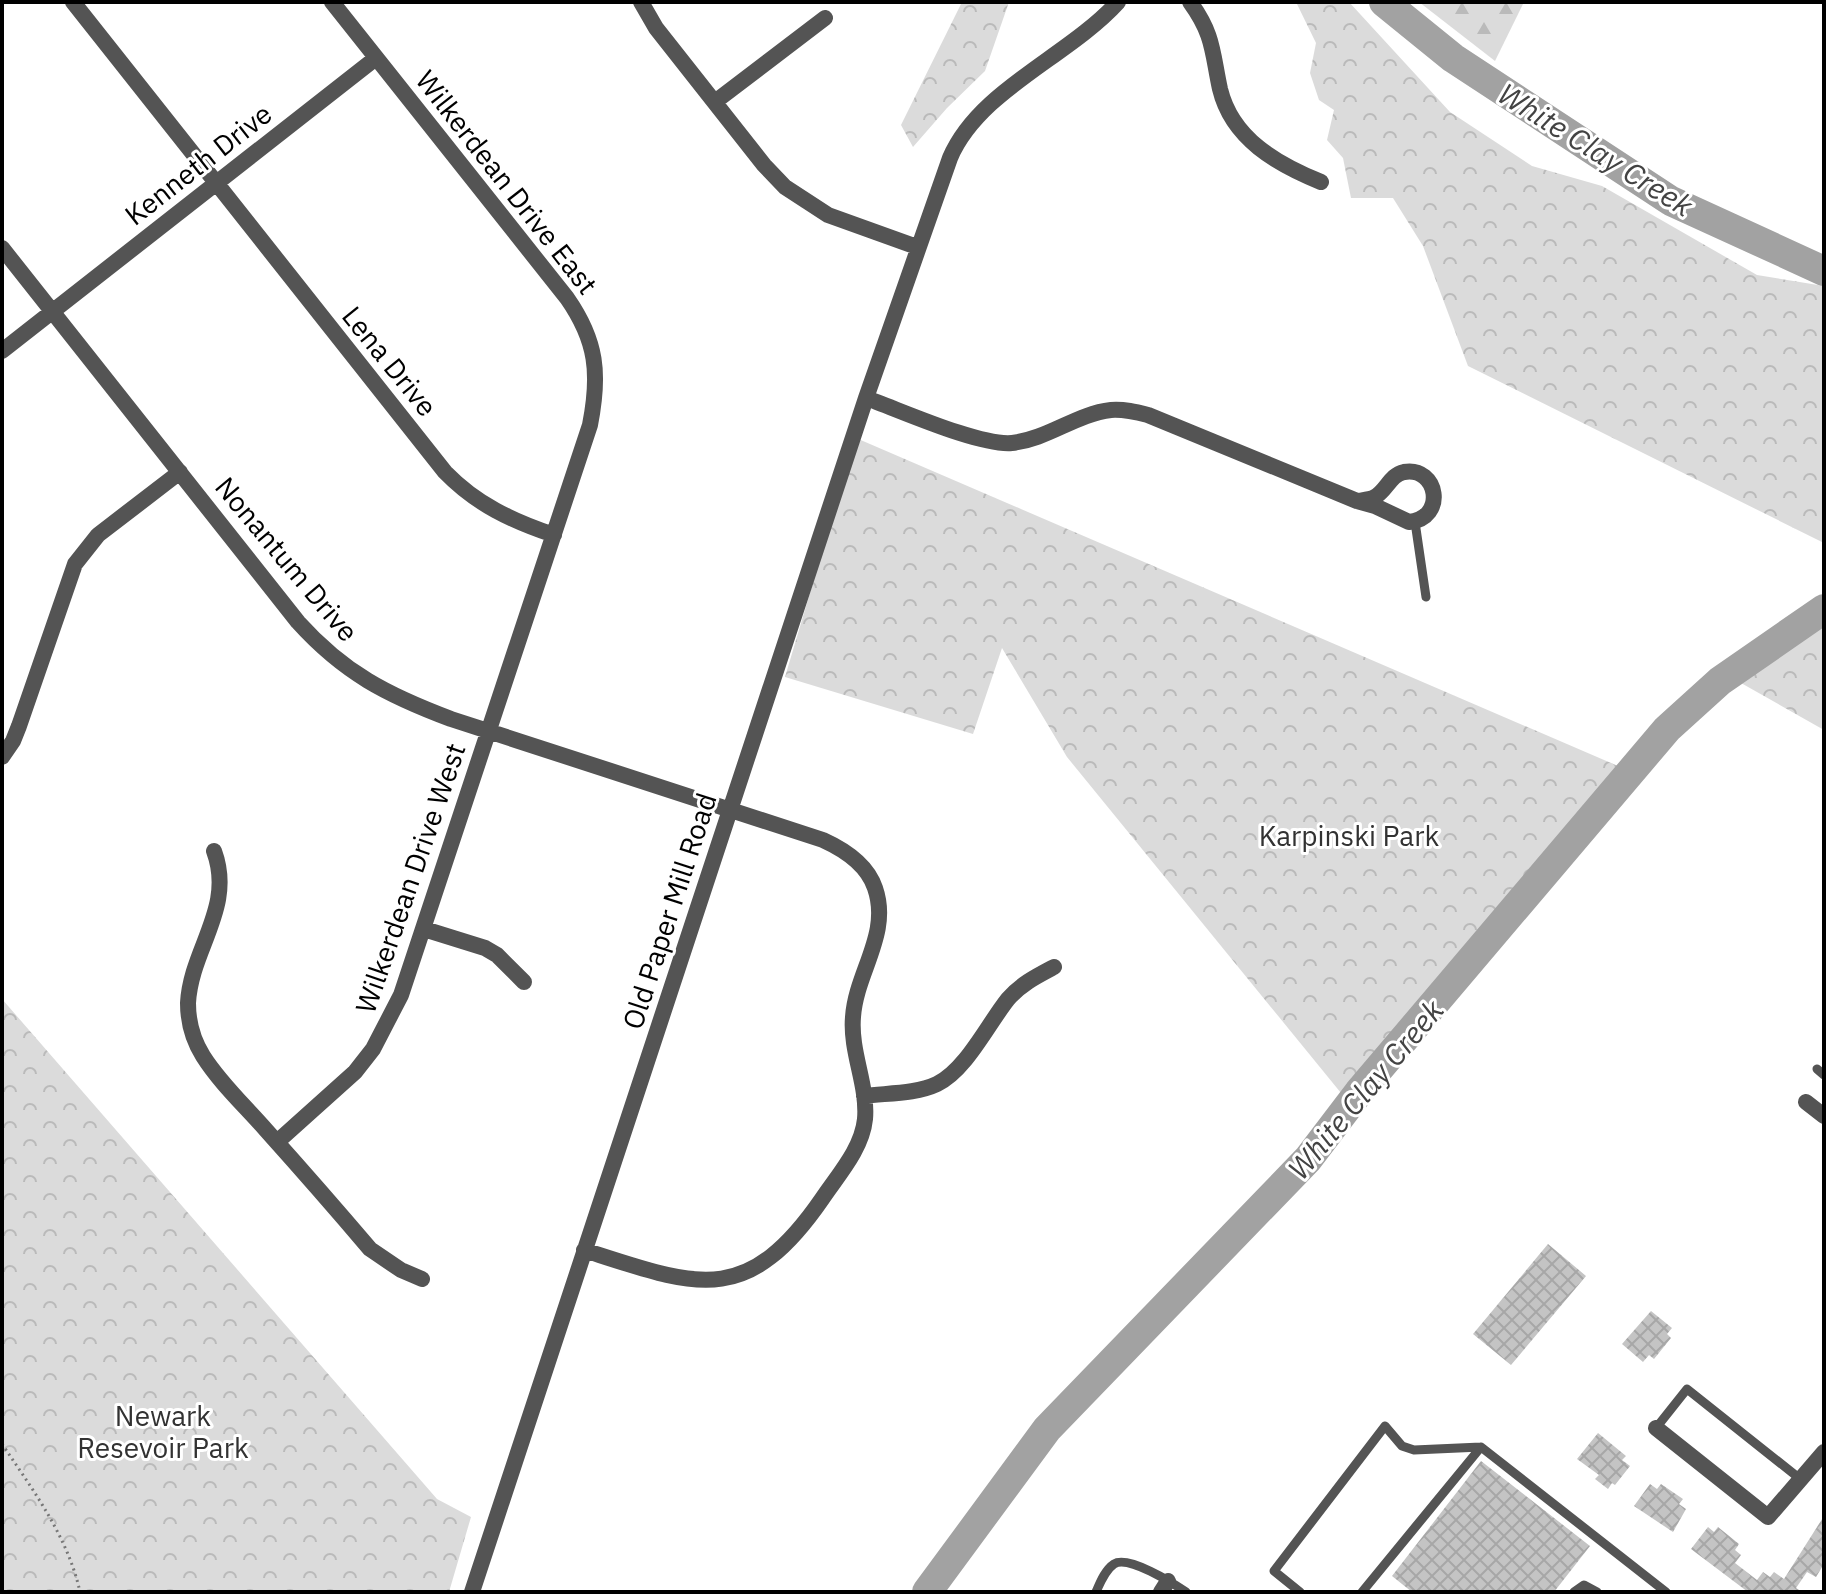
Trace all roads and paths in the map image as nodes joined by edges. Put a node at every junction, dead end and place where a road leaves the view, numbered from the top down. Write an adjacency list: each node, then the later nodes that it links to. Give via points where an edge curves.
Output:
1 (73, 2): 10 (street, Lena Drive)
2 (332, 2): 7 (street, Wilkerdean Drive East)
3 (641, 2): 8 (street)
4 (1118, 2): 11 (street, Old Paper Mill Road, via 967,127)
5 (1190, 2): 9 (street, via 1212,41 1221,91 1241,130 1276,161)
6 (825, 18): 8 (street)
7 (376, 58): 10 (street, Kenneth Drive); 19 (street, Wilkerdean Drive East, via 567,298 589,337 595,402)
8 (716, 101): 11 (street, via 764,165 805,202)
9 (1321, 182)
10 (215, 184): 13 (street, Kenneth Drive); 19 (street, Lena Drive, via 451,478 487,507)
11 (917, 247): 15 (street, Old Paper Mill Road)
12 (2, 248): 13 (street, Nonantum Drive)
13 (52, 311): 14 (street, Kenneth Drive); 16 (street, Nonantum Drive)
14 (2, 351)
15 (866, 398): 17 (street, via 1008,443 1043,436 1093,414 1138,413); 23 (street, Old Paper Mill Road)
16 (180, 472): 21 (street, Nonantum Drive, via 298,622 334,658 398,698); 22 (street, via 98,535 75,564 19,726)
17 (1357, 501): 18 (street); 18 (street, via 1378,495 1397,475 1419,474 1429,481 1434,500)
18 (1415, 522): 20 (lane)
19 (554, 535): 21 (street, Wilkerdean Drive East)
20 (1426, 597)
21 (489, 731): 23 (street, Nonantum Drive); 25 (street, Wilkerdean Drive West)
22 (2, 757)
23 (730, 810): 28 (street, Nonantum Drive, via 823,840 852,856 874,884 880,904 876,938 853,1011 853,1044); 32 (street, Old Paper Mill Road)
24 (214, 851): 31 (street, via 222,884 192,983 190,1023 203,1056)
25 (424, 929): 27 (street, via 485,948); 31 (street, Wilkerdean Drive West, via 401,995 373,1049 333,1094)
26 (1054, 967): 28 (street, via 1010,997 960,1064 938,1084)
27 (524, 982)
28 (864, 1096): 32 (street, via 865,1120 851,1156 792,1240 760,1264 724,1278 686,1280)
29 (1806, 1102): 30 (street)
30 (1824, 1116)
31 (277, 1142): 33 (street, via 370,1249)
32 (584, 1250): 41 (street, Old Paper Mill Road)
33 (422, 1279)
34 (1656, 1428): 38 (street, via 1768,1517); 38 (lane, via 1687,1389)
35 (2, 1444): 40 (path, via 43,1504)
36 (1481, 1447): 44 (lane, via 1414,1450 1402,1446 1385,1426 1274,1571); 45 (lane); 48 (lane)
37 (1824, 1452): 38 (street)
38 (1799, 1478)
39 (1164, 1587): 42 (lane, via 1122,1562 1112,1565); 43 (lane)
40 (80, 1592)
41 (472, 1592)
42 (1096, 1592)
43 (1186, 1592)
44 (1300, 1592)
45 (1362, 1592)
46 (1574, 1592): 47 (lane, via 1584,1585)
47 (1597, 1592)
48 (1666, 1592)

